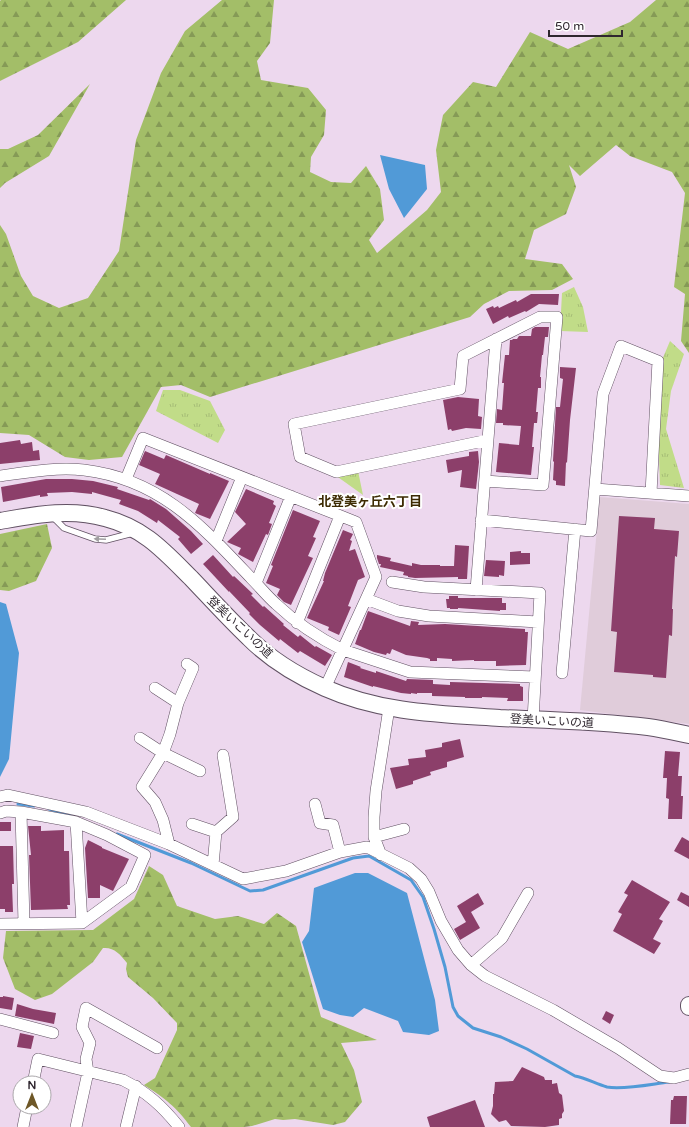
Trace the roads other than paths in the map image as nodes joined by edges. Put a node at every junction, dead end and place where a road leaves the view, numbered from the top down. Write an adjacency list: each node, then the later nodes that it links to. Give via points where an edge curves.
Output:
1 (496, 339): 2 (street); 2 (street, via 463,356 460,389 294,424 300,457 336,472); 6 (street, via 540,317 557,317 543,485)
2 (488, 440): 6 (street)
3 (0, 476): 5 (street, via 68,469 98,472)
4 (242, 477): 5 (street, via 143,438); 9 (street); 17 (street)
5 (126, 479): 17 (street, via 157,493 177,506)
6 (485, 481): 13 (street)
7 (596, 489): 8 (street); 8 (street, via 603,394 621,346 658,361); 15 (street, via 591,531)
8 (651, 493): 10 (street)
9 (291, 496): 12 (street); 19 (street)
10 (689, 496)
11 (49, 513): 14 (street, 登美いこいの道); 16 (street, 登美いこいの道, via 95,515); 16 (lane, one-way to 11, via 106,540 95,540 64,528)
12 (340, 516): 21 (street, via 356,522 376,577); 23 (street)
13 (481, 520): 15 (street); 20 (street)
14 (0, 521)
15 (575, 529): 26 (street)
16 (138, 531): 29 (street, 登美いこいの道, via 159,546 250,640 296,673)
17 (216, 541): 19 (street)
18 (392, 582): 20 (street)
19 (256, 583): 23 (street)
20 (476, 590): 22 (street, via 540,593)
21 (366, 599): 22 (street, via 398,611 421,615); 24 (street)
22 (538, 622): 27 (street)
23 (297, 623): 24 (street)
24 (343, 650): 27 (street, via 410,672); 29 (street)
25 (187, 664): 30 (street, via 193,668)
26 (562, 673)
27 (535, 677): 32 (street)
28 (155, 688): 30 (street)
29 (325, 688): 31 (street, 登美いこいの道, via 361,702)
30 (178, 703): 35 (street)
31 (389, 708): 32 (street, 登美いこいの道, via 424,714); 46 (street, via 376,790)
32 (533, 720): 33 (street, 登美いこいの道, via 634,726)
33 (689, 735)
34 (140, 738): 35 (street)
35 (163, 753): 37 (street); 47 (street, via 142,787 155,802)
36 (223, 755): 45 (street, via 233,816)
37 (200, 771)
38 (0, 797): 47 (street, via 8,795 86,812)
39 (315, 804): 48 (street, via 320,822 333,825)
40 (21, 812): 41 (street); 42 (street); 52 (street)
41 (0, 813)
42 (76, 822): 53 (street); 53 (street, via 145,855 131,887)
43 (192, 824): 45 (street)
44 (404, 829): 46 (street)
45 (216, 832): 50 (street)
46 (374, 837): 49 (street)
47 (169, 844): 50 (street)
48 (340, 852): 49 (street, via 367,847); 50 (street, via 286,872 243,879)
49 (381, 856): 55 (street, via 408,868 421,879 430,892 441,921 458,950)
50 (213, 865)
51 (528, 894): 55 (street, via 502,938)
52 (24, 923): 53 (street); 54 (street)
53 (82, 923)
54 (0, 924)
55 (471, 965): 60 (street, via 485,976 553,1010 618,1048 660,1076 674,1078)
56 (0, 1019): 57 (street)
57 (53, 1033)
58 (157, 1048): 59 (street, via 86,1008 82,1027 90,1042 86,1059)
59 (88, 1072): 61 (street, via 38,1059); 62 (street, via 124,1080); 65 (street)
60 (689, 1074)
61 (34, 1075)
62 (136, 1086): 66 (street); 67 (street, via 160,1105)
63 (25, 1115): 64 (street)
64 (23, 1127)
65 (76, 1127)
66 (126, 1127)
67 (178, 1127)

